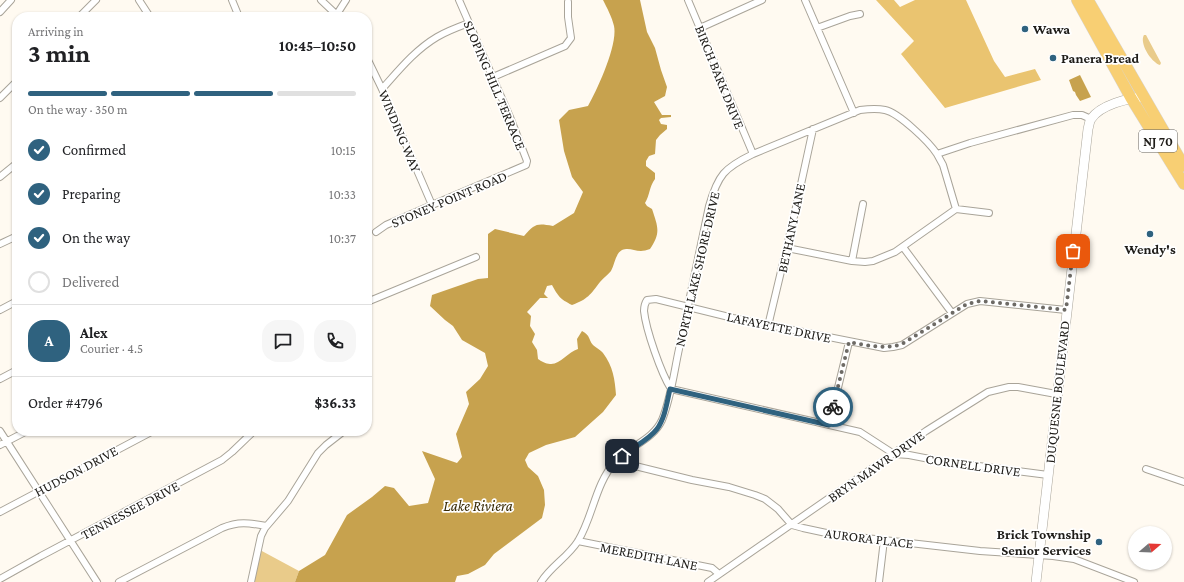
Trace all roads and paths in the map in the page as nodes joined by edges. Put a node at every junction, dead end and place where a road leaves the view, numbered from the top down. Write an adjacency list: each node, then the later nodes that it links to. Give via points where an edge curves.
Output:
1 (11, 0): 14 (street)
2 (96, 0): 15 (street)
3 (139, 0): 16 (street)
4 (232, 0): 17 (street)
5 (322, 0): 18 (street)
6 (346, 0): 19 (street)
7 (459, 0): 21 (street, SLOPING HILL TERRACE)
8 (688, 0): 22 (street, BIRCH BARK DRIVE)
9 (762, 0): 22 (street)
10 (805, 0): 23 (street)
11 (1077, 0): 30 (highway, NJ 70)
12 (1088, 0): 28 (highway, NJ 70)
13 (568, 2): 25 (street, via 571,38 565,46)
14 (0, 12)
15 (84, 12)
16 (147, 12)
17 (237, 12)
18 (334, 12)
19 (340, 12)
20 (860, 14): 23 (street)
21 (469, 23): 25 (street, SLOPING HILL TERRACE); 27 (street, via 436,37 422,47)
22 (700, 28): 34 (street, BIRCH BARK DRIVE)
23 (817, 28): 31 (street)
24 (372, 72): 27 (street, WINDING WAY)
25 (493, 77): 37 (street, SLOPING HILL TERRACE, via 527,161)
26 (12, 86): 29 (street)
27 (382, 89): 42 (street, WINDING WAY)
28 (1144, 97): 30 (street); 36 (highway, NJ 70)
29 (0, 98)
30 (1131, 98): 32 (street, via 1104,108); 40 (highway, NJ 70)
31 (854, 113): 33 (street, NORTH LAKE SHORE DRIVE); 35 (street, NORTH LAKE SHORE DRIVE, via 869,109 885,110 897,116)
32 (1091, 119): 35 (street, via 1073,115); 56 (street, DUQUESNE BOULEVARD)
33 (813, 129): 34 (street, NORTH LAKE SHORE DRIVE); 49 (street, BETHANY LANE)
34 (753, 154): 54 (street, NORTH LAKE SHORE DRIVE, via 727,169 714,189)
35 (937, 154): 43 (street, NORTH LAKE SHORE DRIVE, via 943,165)
36 (1184, 166)
37 (522, 167): 42 (street, STONEY POINT ROAD)
38 (12, 168): 39 (street)
39 (0, 177)
40 (1184, 184)
41 (863, 204): 51 (street)
42 (432, 205): 45 (street, STONEY POINT ROAD)
43 (956, 209): 44 (street); 48 (street)
44 (989, 213)
45 (376, 232)
46 (12, 238): 47 (street)
47 (0, 244)
48 (903, 247): 51 (street, via 873,261); 57 (street)
49 (787, 248): 51 (street); 58 (street, BETHANY LANE)
50 (476, 257): 52 (street)
51 (852, 261)
52 (372, 300)
53 (12, 304): 55 (street)
54 (688, 307): 58 (street, LAFAYETTE DRIVE); 62 (street, NORTH LAKE SHORE DRIVE); 62 (street, LAFAYETTE DRIVE, via 656,299 645,302 646,322)
55 (0, 310)
56 (1066, 310): 57 (street, LAFAYETTE DRIVE, via 980,301 967,304); 63 (street, DUQUESNE BOULEVARD)
57 (952, 313): 59 (street, LAFAYETTE DRIVE, via 910,340 893,347 884,348)
58 (768, 326): 59 (street, LAFAYETTE DRIVE)
59 (849, 342): 64 (street)
60 (12, 373): 61 (street)
61 (0, 379)
62 (670, 389): 64 (street, CORNELL DRIVE); 73 (street, NORTH LAKE SHORE DRIVE, via 657,429)
63 (1056, 394): 72 (street, BRYN MAWR DRIVE, via 1018,387 988,392); 75 (street, DUQUESNE BOULEVARD)
64 (829, 425): 72 (street, CORNELL DRIVE, via 860,432)
65 (0, 431): 70 (street)
66 (18, 436): 70 (street)
67 (144, 436): 77 (street, HUDSON DRIVE)
68 (249, 436): 82 (street, TENNESSEE DRIVE, via 222,460)
69 (337, 436): 80 (street, via 318,453 288,501)
70 (7, 442): 71 (street); 77 (street)
71 (0, 445)
72 (894, 454): 75 (street, CORNELL DRIVE); 79 (street, BRYN MAWR DRIVE)
73 (615, 461): 79 (street, via 755,495 778,509); 83 (street, NORTH LAKE SHORE DRIVE, via 606,474)
74 (1146, 469): 76 (street)
75 (1048, 475): 84 (street, DUQUESNE BOULEVARD)
76 (1184, 482)
77 (39, 491): 78 (street, HUDSON DRIVE); 82 (street)
78 (0, 512)
79 (792, 525): 81 (street, AURORA PLACE, via 831,534); 85 (street, BRYN MAWR DRIVE)
80 (266, 526): 88 (street, via 240,522 222,528); 89 (street, via 261,536)
81 (884, 540): 84 (street, AURORA PLACE); 92 (street)
82 (71, 541): 86 (street, TENNESSEE DRIVE); 87 (street)
83 (578, 541): 85 (street, MEREDITH LANE, via 712,568); 90 (street, NORTH LAKE SHORE DRIVE)
84 (1039, 555): 93 (street, DUQUESNE BOULEVARD); 94 (street, AURORA PLACE, via 1074,560)
85 (719, 574): 91 (street, BRYN MAWR DRIVE)
86 (0, 579)
87 (97, 582)
88 (119, 582)
89 (252, 582)
90 (541, 582)
91 (708, 582)
92 (879, 582)
93 (1036, 582)
94 (1134, 582)

